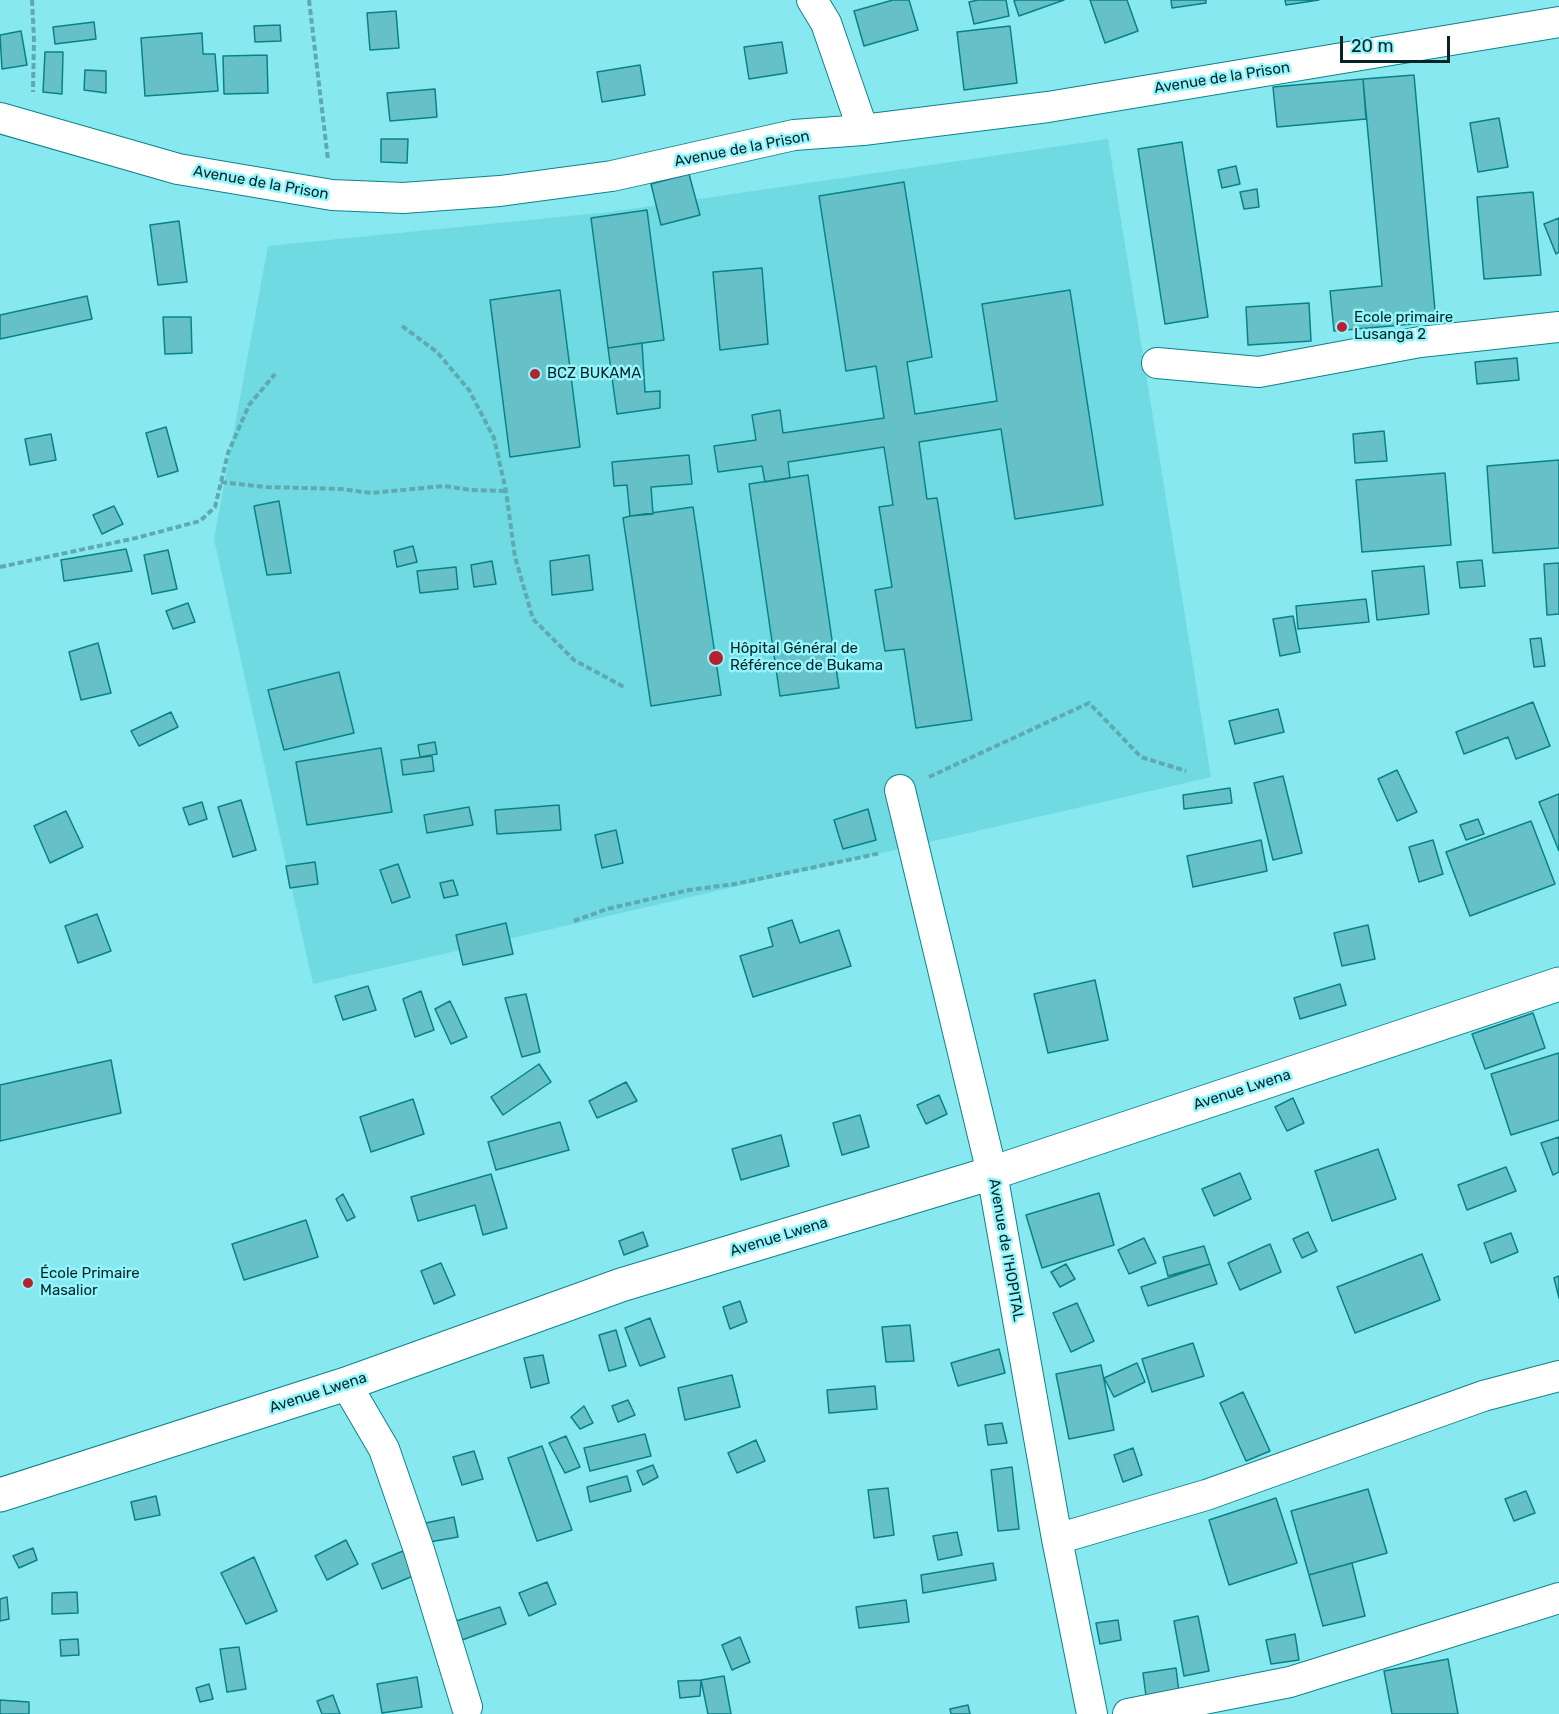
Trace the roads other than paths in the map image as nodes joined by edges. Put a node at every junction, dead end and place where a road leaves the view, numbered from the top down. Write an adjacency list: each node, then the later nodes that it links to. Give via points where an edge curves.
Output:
1 (812, 0): 4 (street, via 826,23)
2 (1559, 22): 4 (street, Avenue de la Prison, via 1048,107)
3 (0, 118): 4 (street, Avenue de la Prison, via 178,169 332,195 403,198 500,191 612,176 794,135)
4 (863, 130)
5 (1559, 327): 6 (street, via 1420,342 1259,372)
6 (1156, 363)
7 (900, 790): 9 (street, Avenue de l'HOPITAL)
8 (1559, 984): 9 (main road, Avenue Lwena)
9 (992, 1173): 11 (main road, Avenue Lwena, via 621,1285); 13 (street, Avenue de l'HOPITAL)
10 (1559, 1376): 13 (street, via 1483,1396 1206,1495)
11 (346, 1384): 12 (main road, Avenue Lwena); 15 (street, via 384,1449)
12 (0, 1495)
13 (1057, 1539): 16 (street, Avenue de l'HOPITAL)
14 (1559, 1598): 17 (street, via 1290,1682)
15 (467, 1707)
16 (1092, 1714)
17 (1128, 1714)

